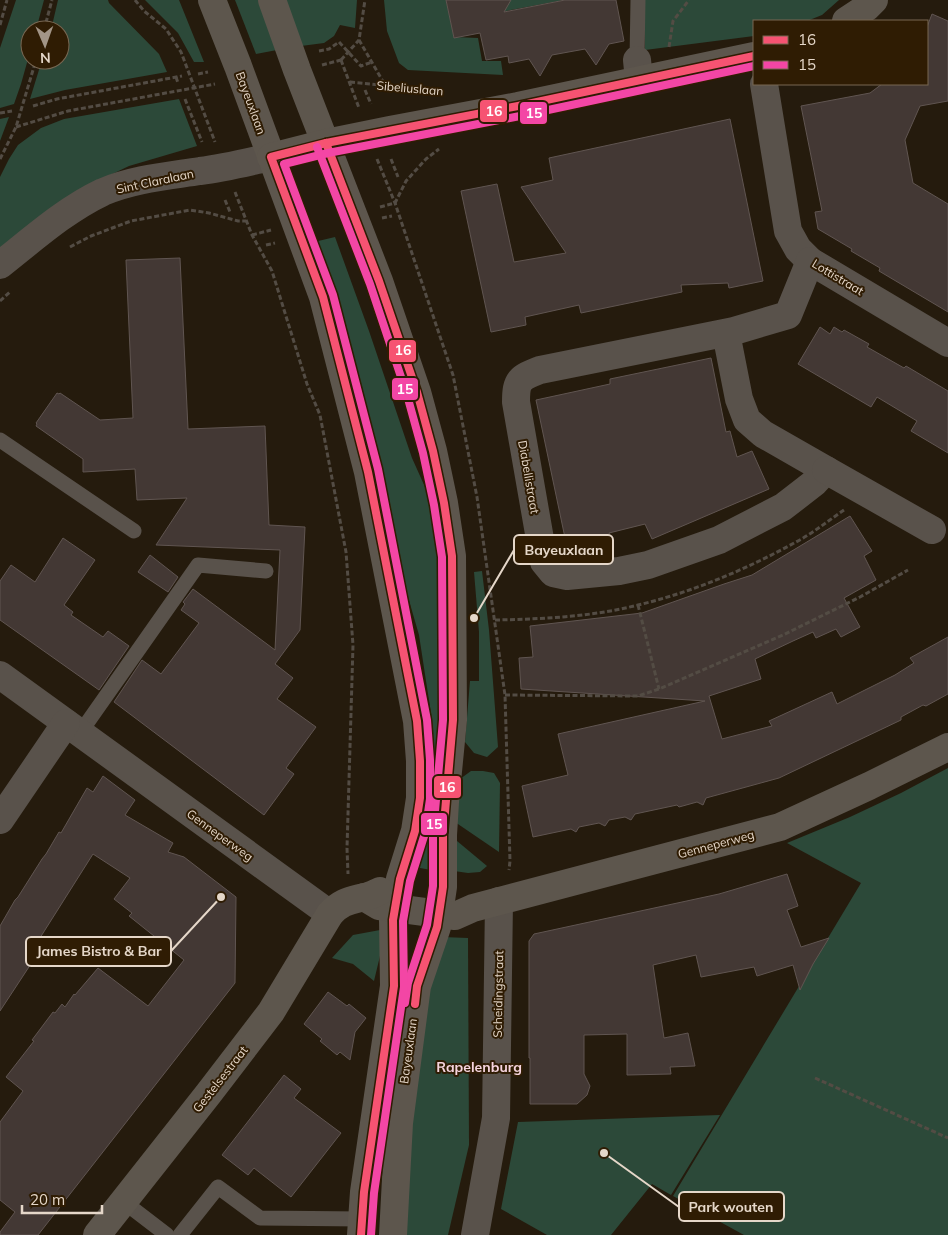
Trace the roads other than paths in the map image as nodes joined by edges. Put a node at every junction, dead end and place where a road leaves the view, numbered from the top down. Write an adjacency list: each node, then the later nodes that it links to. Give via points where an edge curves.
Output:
1 (212, 0): 10 (main road, Bayeuxlaan)
2 (272, 0): 9 (main road, Bayeuxlaan)
3 (638, 0): 7 (lane)
4 (874, 0): 5 (main road)
5 (848, 20)
6 (753, 56): 7 (main road, via 665,75)
7 (638, 70): 9 (main road, via 518,106)
8 (764, 85): 11 (street, Lottistraat, via 788,231 798,249)
9 (326, 143): 10 (main road); 27 (main road, Bayeuxlaan, via 417,392 433,451 452,556 454,720 445,802)
10 (271, 157): 12 (street, Sint Claralaan, via 143,180 103,192 56,220); 24 (main road, Bayeuxlaan, via 323,297 368,472 417,721 421,770 418,815)
11 (816, 264): 13 (street, Diabellistraat, via 788,315); 14 (street, Lottistraat)
12 (9, 275)
13 (726, 333): 16 (street, via 747,420 763,434); 16 (street, Diabellistraat, via 540,370 524,376 516,387 516,402 544,562 553,574 566,576 648,565 719,540 783,507 814,484)
14 (948, 342)
15 (0, 440): 18 (lane)
16 (826, 470): 17 (street)
17 (932, 530)
18 (134, 531)
19 (266, 572): 21 (lane, via 198,565)
20 (0, 675): 21 (street, Genneperweg)
21 (73, 728): 23 (street); 26 (street, Genneperweg)
22 (948, 747): 25 (main road, Genneperweg, via 780,827)
23 (0, 820)
24 (396, 901): 26 (main road, Genneperweg, via 380,891); 27 (main road, Genneperweg); 29 (main road, Bayeuxlaan, via 393,920 394,986 364,1192)
25 (499, 902): 27 (main road, Genneperweg, via 455,916); 34 (street, Scheidingstraat, via 496,1118)
26 (348, 904): 28 (main road, Gestelsestraat, via 271,1012)
27 (440, 908): 33 (main road, Bayeuxlaan, via 417,986 399,1123)
28 (124, 1202): 30 (main road, Gestelsestraat); 31 (lane)
29 (362, 1227): 32 (lane, via 260,1218 218,1187)
30 (97, 1235)
31 (167, 1235)
32 (180, 1235)
33 (393, 1235)
34 (475, 1235)

